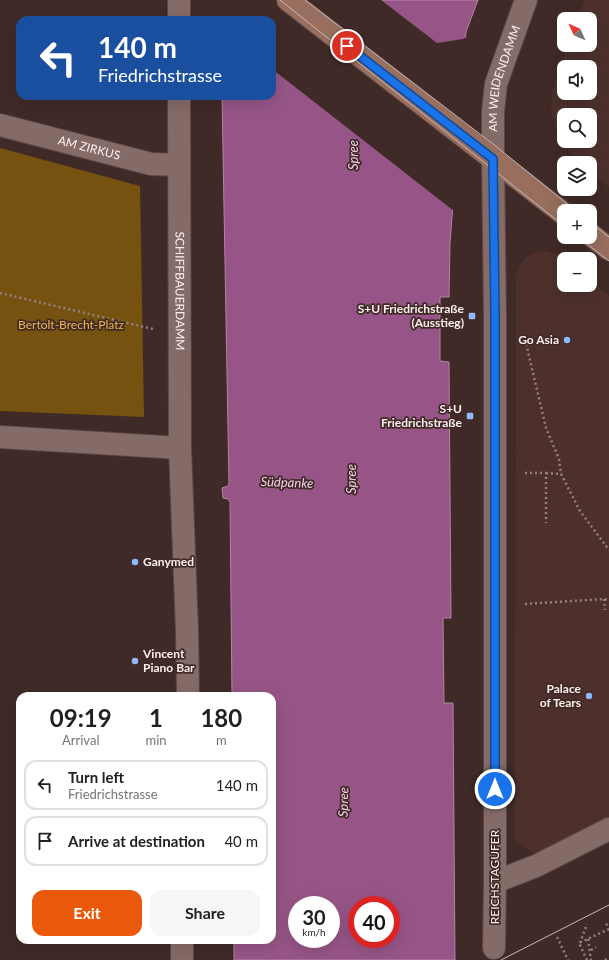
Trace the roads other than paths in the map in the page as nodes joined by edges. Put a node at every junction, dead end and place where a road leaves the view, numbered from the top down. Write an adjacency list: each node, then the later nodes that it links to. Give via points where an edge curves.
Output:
1 (179, 0): 4 (street)
2 (288, 0): 7 (main road)
3 (526, 0): 7 (street, AM WEIDENDAMM, via 496,84)
4 (180, 16)
5 (179, 100): 8 (street, SCHIFFBAUERDAMM)
6 (0, 125): 8 (street, AM ZIRKUS, via 151,164)
7 (493, 159): 9 (main road); 16 (street, REICHSTAGUFER)
8 (179, 165): 13 (street, SCHIFFBAUERDAMM)
9 (557, 209)
10 (597, 240): 11 (main road)
11 (609, 249)
12 (0, 437): 13 (street)
13 (180, 448): 14 (street, SCHIFFBAUERDAMM)
14 (188, 692)
15 (609, 829): 16 (street, via 536,866)
16 (495, 882): 18 (street, REICHSTAGUFER)
17 (182, 944): 19 (street)
18 (494, 948)
19 (182, 960)

